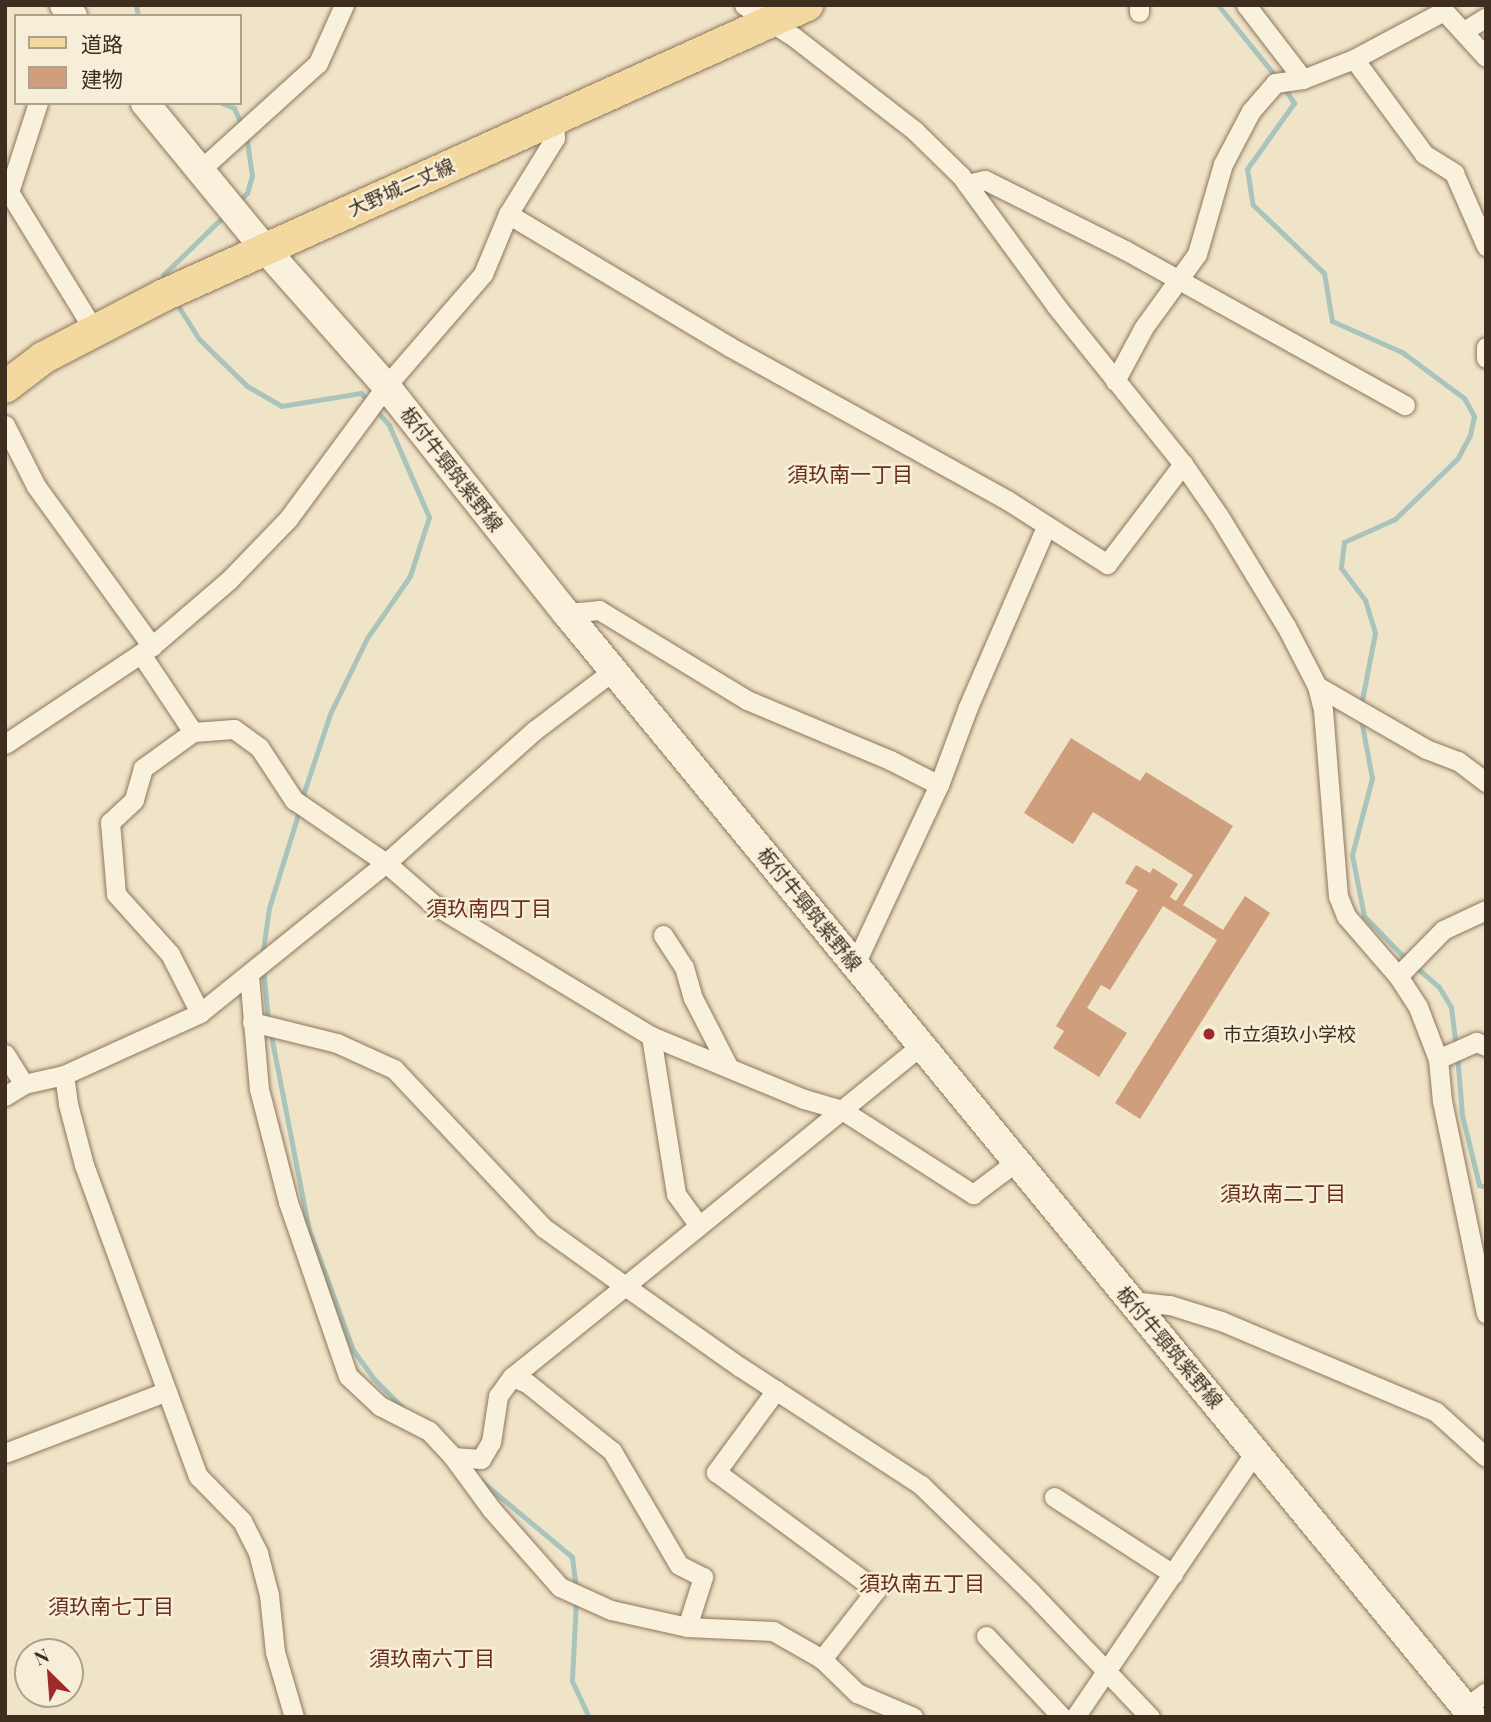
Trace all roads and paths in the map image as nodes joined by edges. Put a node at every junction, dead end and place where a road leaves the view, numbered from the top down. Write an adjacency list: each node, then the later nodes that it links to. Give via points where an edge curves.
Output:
1 (344, 5): 15 (street, via 318,63)
2 (744, 5): 7 (street)
3 (807, 5): 7 (main road, 大野城二丈線)
4 (1247, 5): 11 (street)
5 (1442, 8): 8 (street); 10 (street)
6 (1486, 17): 8 (street)
7 (771, 21): 14 (main road, 大野城二丈線); 16 (street, via 915,131)
8 (1464, 31): 9 (street)
9 (1486, 57)
10 (1354, 59): 11 (street); 19 (street, via 1424,154 1454,173)
11 (1303, 79): 21 (street, via 1275,83 1251,111 1223,164 1197,254)
12 (37, 105): 17 (street)
13 (147, 105): 15 (main road, 板付牛頸筑紫野線)
14 (554, 118): 18 (street, via 555,138); 20 (main road, 大野城二丈線)
15 (200, 170): 20 (main road, 板付牛頸筑紫野線)
16 (967, 184): 21 (street, via 985,180); 25 (street)
17 (7, 193): 22 (street)
18 (508, 214): 26 (street, via 483,274); 31 (street, via 730,347 1007,500)
19 (1486, 246)
20 (265, 248): 22 (main road, 大野城二丈線); 26 (main road, 板付牛頸筑紫野線)
21 (1178, 281): 25 (street, via 1144,327); 28 (street)
22 (94, 330): 27 (main road, 大野城二丈線, via 43,358)
23 (1486, 347): 24 (street)
24 (1486, 358)
25 (1115, 381): 30 (street)
26 (386, 386): 32 (main road, 板付牛頸筑紫野線); 33 (street, via 288,519 229,580)
27 (5, 387)
28 (1405, 405)
29 (5, 425): 33 (street, via 36,486)
30 (1183, 464): 31 (street, via 1107,564); 35 (street, via 1286,626)
31 (1046, 527): 39 (street)
32 (565, 613): 34 (main road, 板付牛頸筑紫野線); 39 (street, via 599,610 747,700)
33 (146, 650): 36 (street); 37 (street)
34 (614, 670): 40 (street, via 535,730); 43 (main road, 板付牛頸筑紫野線)
35 (1317, 686): 38 (street, via 1426,748 1458,761); 45 (street, via 1323,710 1338,896 1346,916)
36 (193, 732): 40 (street, via 234,729 259,747 294,800); 46 (street, via 143,768 134,800 110,822 116,894 170,954)
37 (5, 744)
38 (1486, 782)
39 (939, 785): 43 (street)
40 (386, 863): 44 (street); 48 (street, via 433,904)
41 (1486, 910): 45 (street, via 1443,930)
42 (663, 935): 53 (street, via 684,967 693,998)
43 (855, 964): 50 (main road, 板付牛頸筑紫野線)
44 (248, 975): 46 (street); 47 (street)
45 (1398, 976): 52 (street)
46 (200, 1013): 54 (street)
47 (252, 1022): 60 (street, via 337,1043 394,1069 544,1228); 68 (street, via 259,1089 288,1202 348,1376 380,1406 429,1431)
48 (650, 1036): 53 (street); 59 (street, via 676,1194)
49 (1481, 1044): 52 (street)
50 (922, 1045): 57 (street); 58 (main road, 板付牛頸筑紫野線)
51 (5, 1054): 55 (street)
52 (1444, 1055): 62 (street, via 1442,1101)
53 (729, 1068): 57 (street)
54 (64, 1075): 55 (street); 65 (street, via 84,1165)
55 (24, 1084): 56 (street)
56 (5, 1096)
57 (842, 1110): 58 (street, via 973,1194); 59 (street)
58 (1016, 1162): 61 (main road, 板付牛頸筑紫野線)
59 (699, 1226): 60 (street)
60 (625, 1286): 63 (street); 64 (street)
61 (1131, 1301): 66 (main road, 板付牛頸筑紫野線); 69 (street, via 1170,1305 1221,1321 1436,1412)
62 (1486, 1314)
63 (512, 1377): 68 (street, via 498,1396 491,1442 481,1459); 72 (street, via 527,1383 612,1451 679,1565 703,1577)
64 (776, 1390): 74 (street, via 716,1472 876,1590); 75 (street, via 920,1485)
65 (167, 1391): 67 (street); 77 (street, via 198,1476 242,1521 258,1553 269,1595 275,1652)
66 (1256, 1451): 71 (street); 76 (main road, 板付牛頸筑紫野線)
67 (5, 1453)
68 (453, 1457): 72 (street, via 492,1510 560,1587 611,1610)
69 (1486, 1457)
70 (1054, 1497): 71 (street)
71 (1173, 1574): 75 (street)
72 (687, 1627): 74 (street, via 774,1631)
73 (986, 1636): 79 (street)
74 (822, 1659): 78 (street, via 857,1693)
75 (1107, 1672): 80 (street); 81 (street)
76 (1469, 1708)
77 (294, 1717)
78 (913, 1717)
79 (1062, 1717)
80 (1075, 1717)
81 (1150, 1717)

